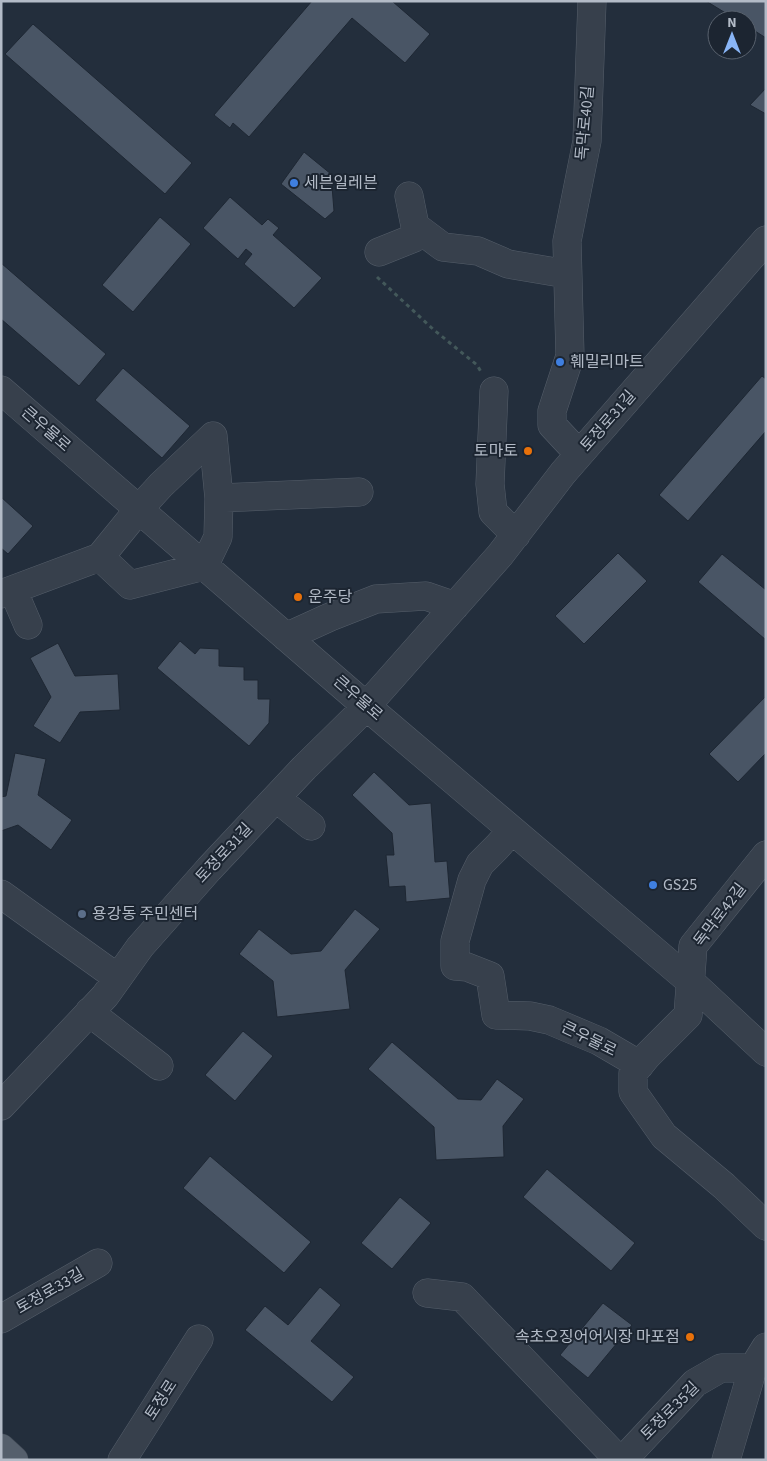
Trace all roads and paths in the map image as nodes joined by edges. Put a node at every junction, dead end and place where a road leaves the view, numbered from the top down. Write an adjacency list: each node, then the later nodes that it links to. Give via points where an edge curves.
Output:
1 (592, 1): 6 (street, 독막로40길, via 587,141 567,241)
2 (409, 196): 3 (street, via 415,226)
3 (421, 231): 5 (street, via 414,238); 6 (street, via 443,247 478,251 508,264)
4 (766, 240): 10 (street, 토정로31길)
5 (379, 252)
6 (567, 274): 10 (street, 독막로40길, via 570,356 552,411 552,425)
7 (383, 283): 9 (path, via 477,365)
8 (1, 390): 13 (street, 큰우물로)
9 (494, 391): 14 (street, via 490,484 493,512)
10 (579, 454): 14 (street, 토정로31길)
11 (359, 492): 12 (street)
12 (218, 498): 13 (street, via 214,436); 16 (street, via 218,537)
13 (139, 509): 15 (street); 16 (street, 큰우물로)
14 (516, 535): 18 (street, 토정로31길)
15 (100, 557): 16 (street, via 130,585); 17 (street)
16 (204, 566): 20 (street, 큰우물로)
17 (7, 592): 19 (street)
18 (454, 606): 20 (street, via 426,596 376,599); 21 (street, 토정로31길)
19 (28, 625)
20 (286, 637): 21 (street, 큰우물로)
21 (366, 706): 22 (street, 토정로31길); 24 (street, 큰우물로)
22 (276, 798): 23 (street); 27 (street, 토정로31길, via 140,947)
23 (311, 826)
24 (512, 830): 28 (street, 큰우물로); 31 (street, 큰우물로, via 480,864 472,880 456,941 455,966 490,976 496,1015 549,1020 599,1041)
25 (766, 855): 28 (street, 독막로42길, via 693,946)
26 (1, 894): 27 (street)
27 (118, 978): 29 (street, 토정로31길)
28 (691, 982): 30 (street, 큰우물로); 31 (street, via 688,1015)
29 (89, 1012): 32 (street); 33 (street, 토정로31길)
30 (766, 1052)
31 (640, 1065): 34 (street, via 633,1073 633,1092 664,1136)
32 (159, 1066)
33 (1, 1106)
34 (766, 1226)
35 (98, 1263): 37 (street, 토정로33길)
36 (427, 1293): 43 (street, via 462,1297)
37 (1, 1319)
38 (200, 1339): 42 (street, 토정로)
39 (759, 1357): 43 (street, 토정로35길, via 721,1368 695,1383); 44 (street)
40 (1, 1448): 41 (main road)
41 (14, 1460)
42 (122, 1460)
43 (621, 1460)
44 (726, 1460)

